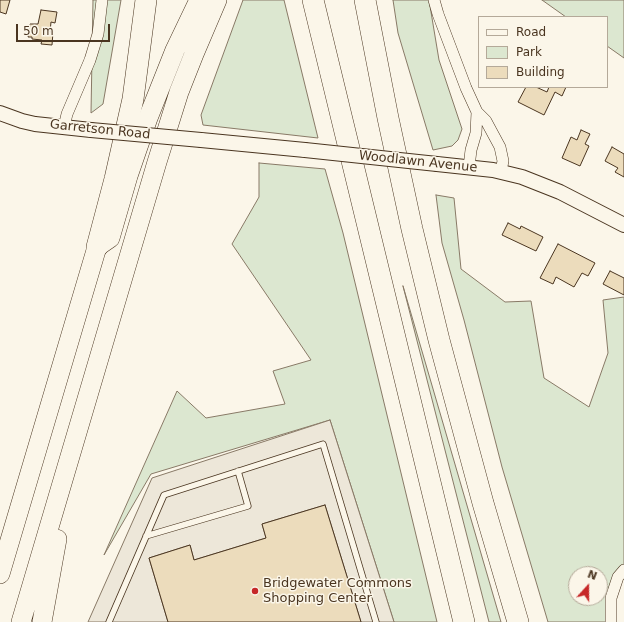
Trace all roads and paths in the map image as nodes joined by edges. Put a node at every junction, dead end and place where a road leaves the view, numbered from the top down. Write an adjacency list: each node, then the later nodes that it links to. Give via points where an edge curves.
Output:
1 (102, 0): 10 (street, via 98,34)
2 (146, 0): 15 (highway, via 133,99)
3 (199, 0): 15 (highway, via 175,50 148,118 110,238)
4 (217, 0): 16 (highway, via 184,79 156,162)
5 (313, 0): 25 (highway)
6 (365, 0): 26 (highway, via 412,229 439,340)
7 (434, 0): 8 (street, via 448,43)
8 (477, 112): 12 (street, via 476,133); 13 (street, via 486,121 500,147)
9 (0, 113): 10 (street, Garretson Road, via 22,121)
10 (64, 127): 11 (street, Garretson Road, bridge)
11 (201, 140): 12 (street, Woodlawn Avenue, bridge)
12 (469, 167): 13 (street, Woodlawn Avenue)
13 (502, 171): 14 (street, Woodlawn Avenue, via 544,185)
14 (624, 225)
15 (97, 247): 20 (highway)
16 (68, 463): 21 (highway); 22 (highway)
17 (238, 471): 18 (lane, via 164,495); 18 (lane, via 248,506); 24 (lane, via 323,444)
18 (146, 536): 23 (lane)
19 (624, 570): 27 (street, via 618,577 611,598)
20 (0, 574)
21 (21, 622)
22 (42, 622)
23 (109, 622)
24 (376, 622)
25 (464, 622)
26 (518, 622)
27 (611, 622)

